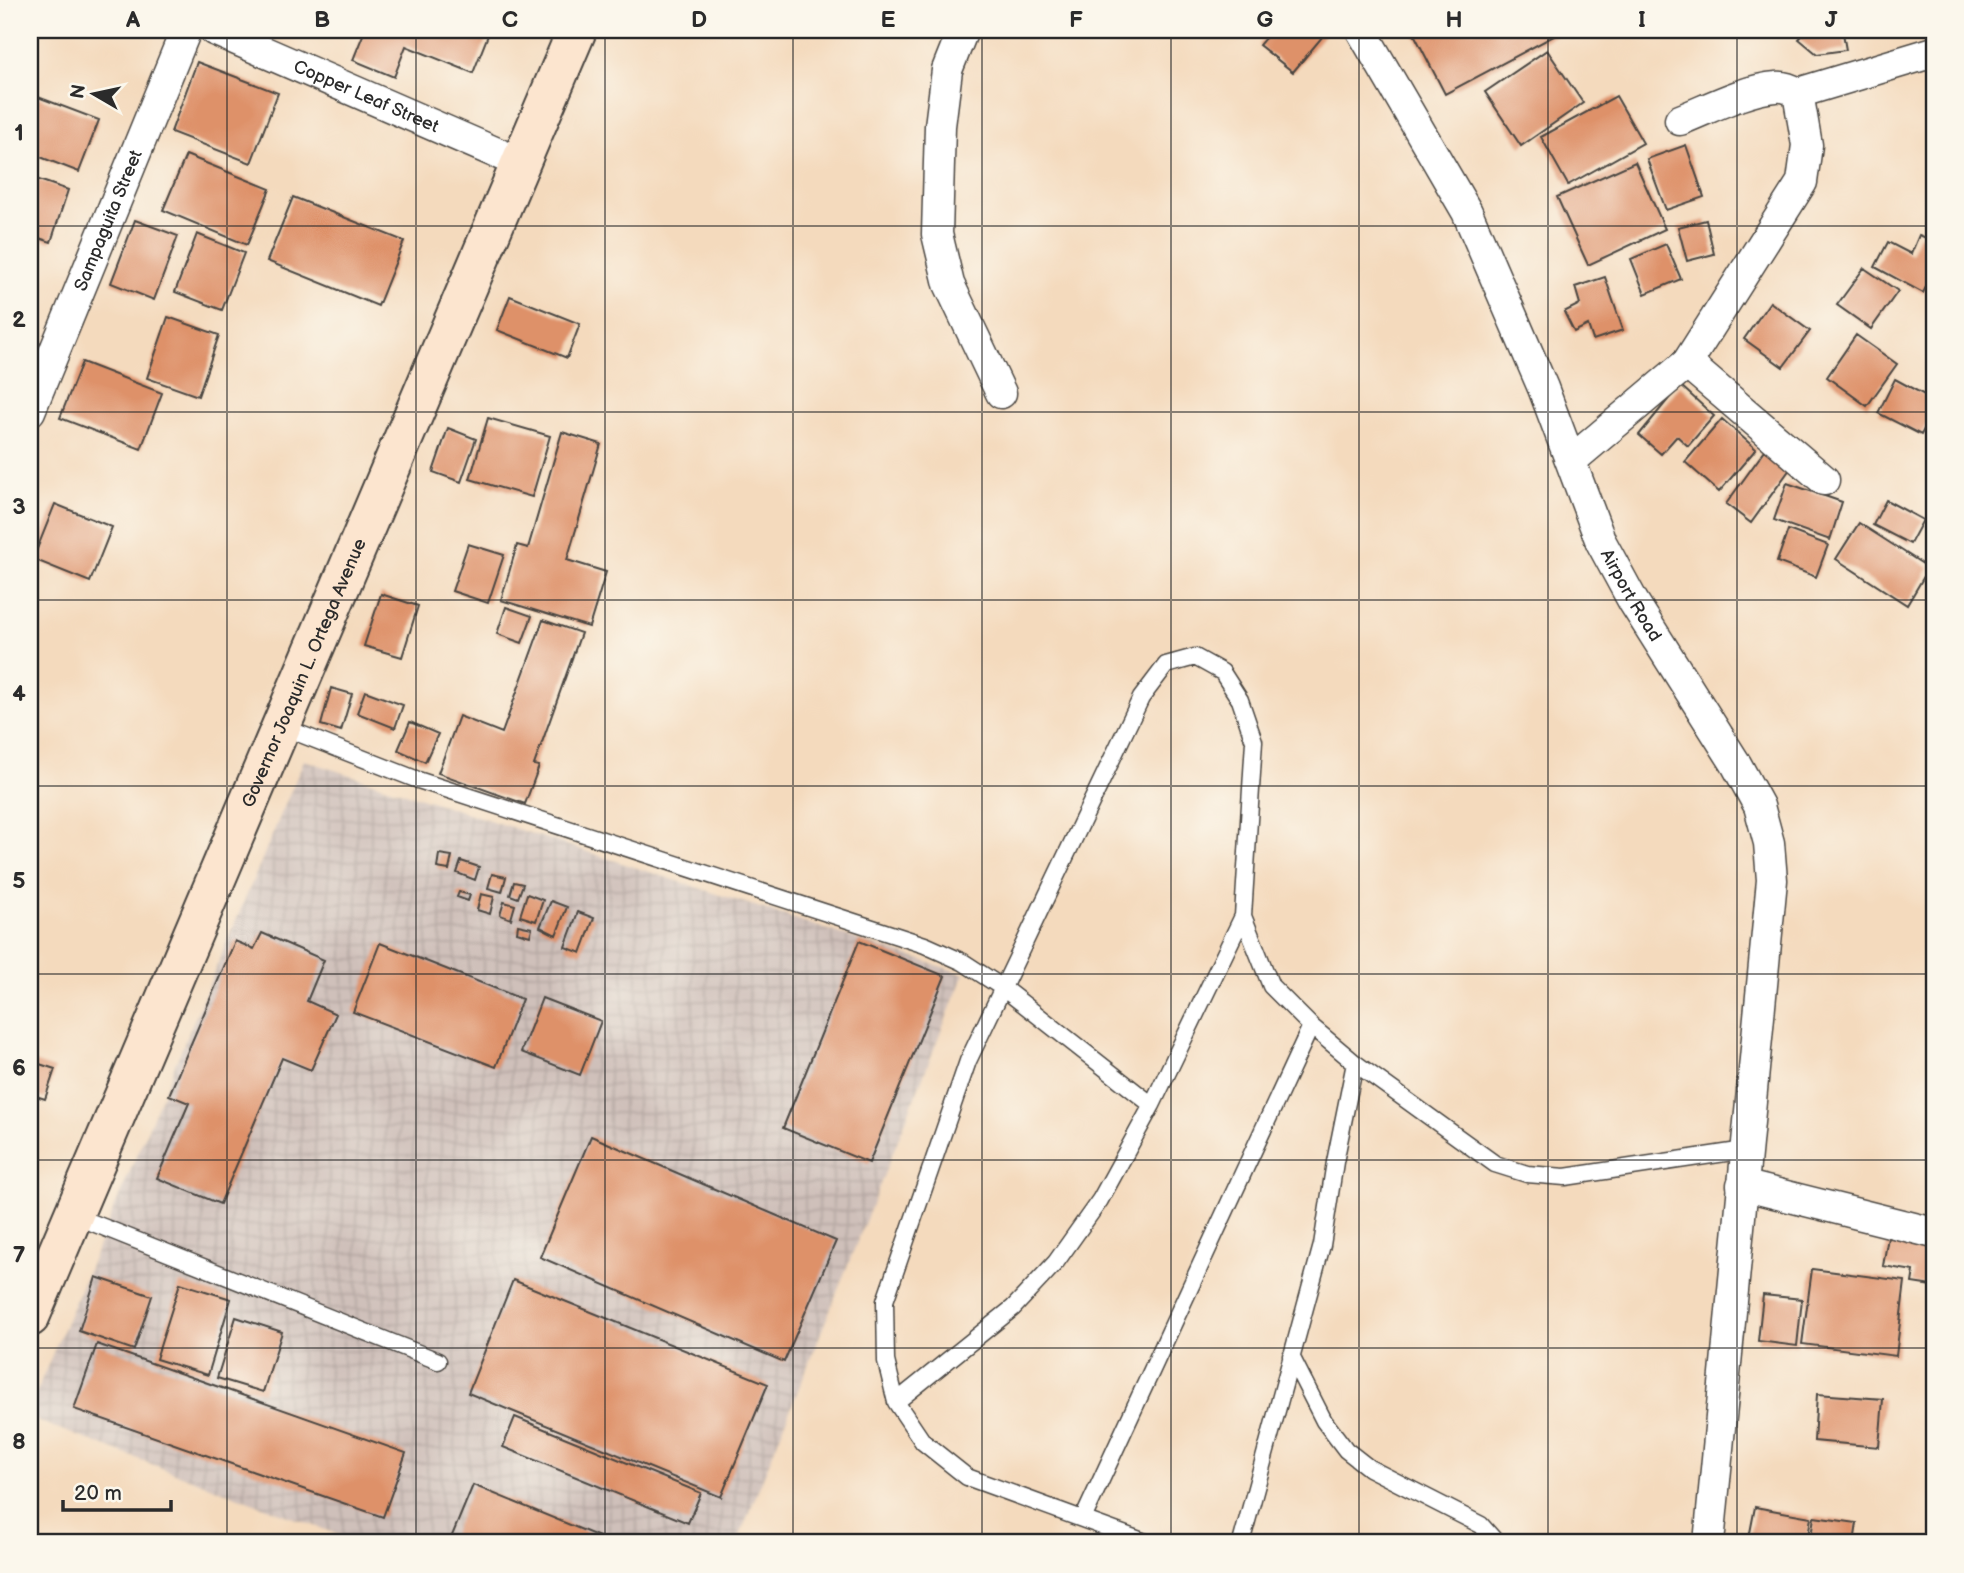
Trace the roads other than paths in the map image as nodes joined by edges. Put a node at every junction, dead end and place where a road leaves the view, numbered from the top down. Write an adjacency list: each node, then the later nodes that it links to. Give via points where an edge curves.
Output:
1 (186, 30): 12 (street, Sampaguita Street)
2 (214, 30): 9 (street, Copper Leaf Street)
3 (577, 30): 9 (street, Governor Joaquin L. Ortega Avenue)
4 (963, 30): 11 (street, via 947,70 940,126 937,234 949,284)
5 (1361, 30): 13 (street, Airport Road, via 1466,212)
6 (1934, 52): 7 (street)
7 (1798, 93): 8 (street, via 1777,87 1755,91); 10 (street, via 1807,145 1802,182)
8 (1680, 120)
9 (520, 163): 15 (street, Governor Joaquin L. Ortega Avenue)
10 (1687, 363): 13 (street); 14 (street)
11 (1001, 393)
12 (30, 411)
13 (1572, 460): 21 (street, Airport Road, via 1601,542 1736,764 1759,806 1769,843 1772,880)
14 (1824, 480)
15 (280, 726): 17 (lane, via 418,780 925,945); 23 (street, Governor Joaquin L. Ortega Avenue)
16 (1243, 916): 17 (lane, via 1254,741 1240,700 1222,672 1195,657 1166,665 1141,698); 18 (lane, via 1271,986); 20 (lane)
17 (1003, 988): 20 (lane); 28 (lane, via 968,1060 885,1301 886,1361)
18 (1311, 1026): 19 (lane); 29 (lane)
19 (1355, 1063): 21 (lane, via 1495,1164 1527,1174 1565,1177); 26 (lane, via 1322,1245)
20 (1152, 1105): 28 (lane, via 1100,1200 1056,1262 1013,1307)
21 (1745, 1150): 22 (street, Airport Road)
22 (1742, 1185): 24 (street); 33 (street, Airport Road)
23 (73, 1215): 25 (street, Governor Joaquin L. Ortega Avenue); 27 (lane)
24 (1934, 1233)
25 (30, 1317)
26 (1291, 1356): 31 (lane); 32 (lane, via 1324,1421 1346,1450 1369,1468 1481,1525)
27 (438, 1361)
28 (895, 1402): 29 (lane, via 923,1441 967,1477)
29 (1083, 1519): 30 (lane)
30 (1148, 1543)
31 (1241, 1543)
32 (1497, 1543)
33 (1709, 1543)

